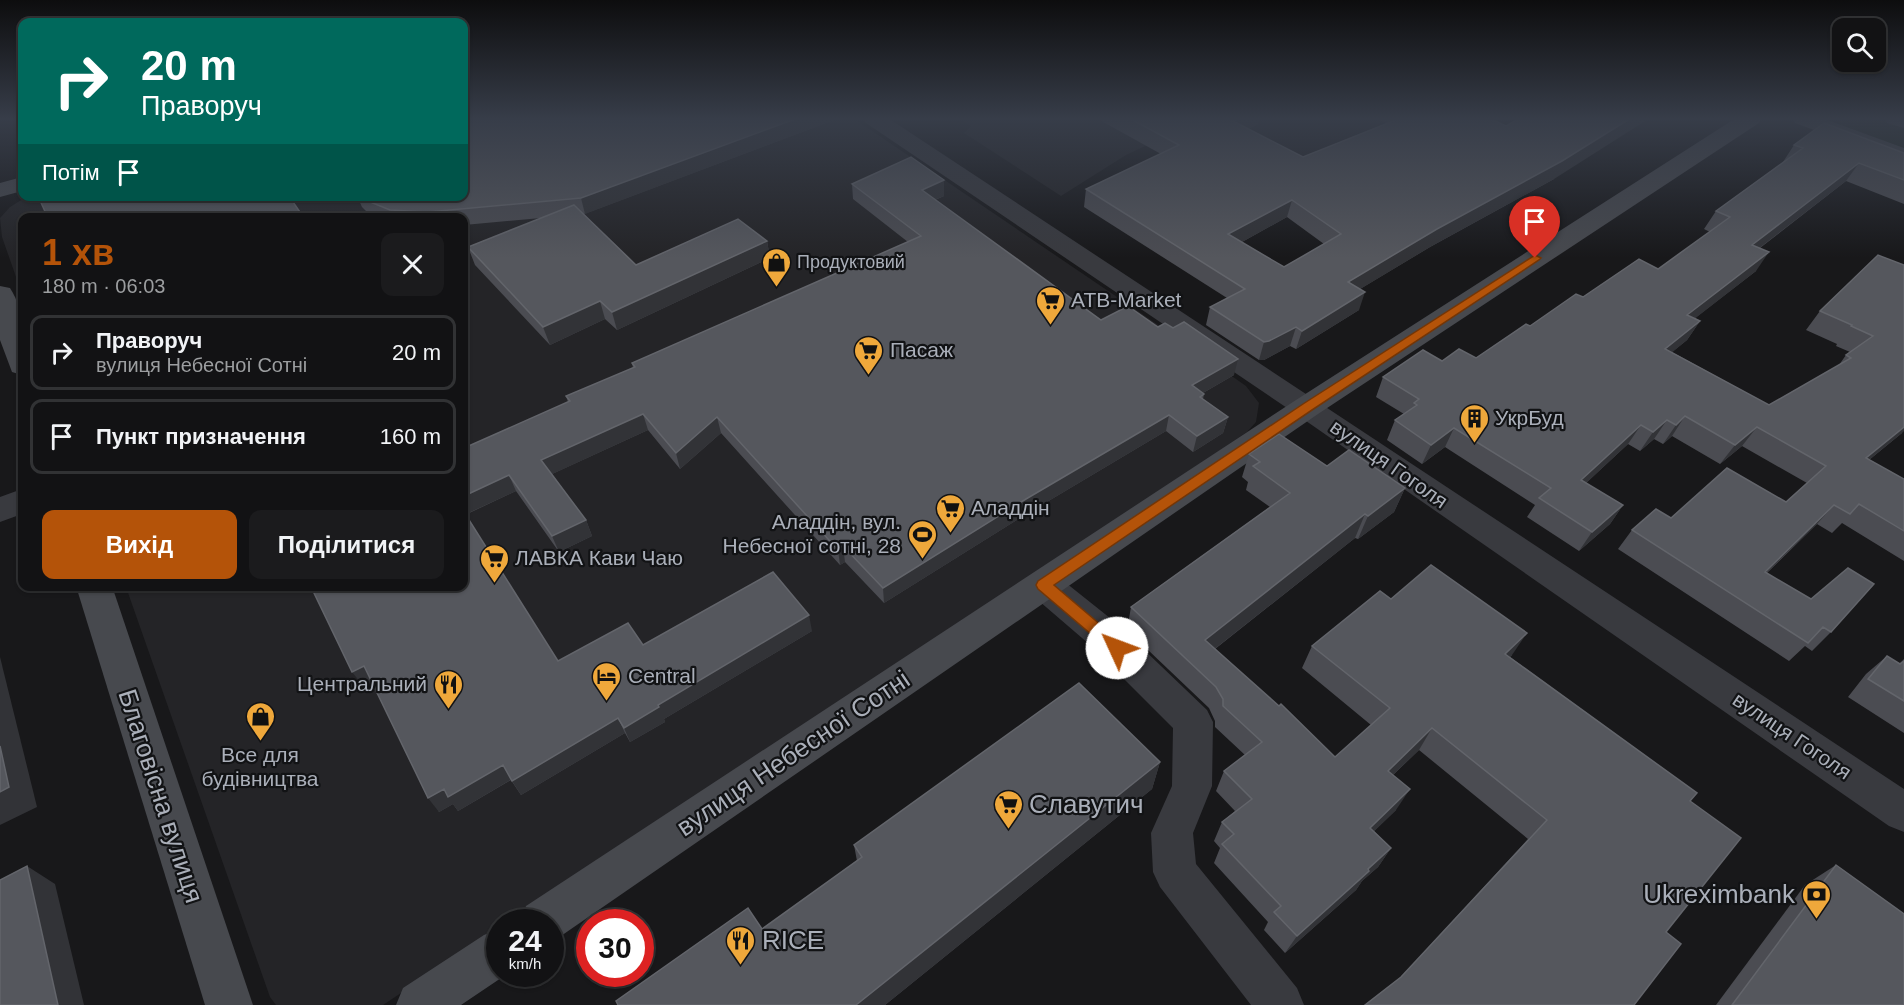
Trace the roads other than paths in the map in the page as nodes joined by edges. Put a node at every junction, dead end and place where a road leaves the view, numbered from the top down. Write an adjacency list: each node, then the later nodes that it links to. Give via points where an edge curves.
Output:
1 (944, 165): 7 (street, вулиця Гоголя)
2 (1679, 165): 7 (street, вулиця Небесної Сотні)
3 (18, 185): 4 (street)
4 (0, 190)
5 (0, 294): 6 (street)
6 (18, 352)
7 (1307, 407): 10 (street, вулиця Небесної Сотні); 12 (street, вулиця Гоголя)
8 (18, 503): 9 (street)
9 (0, 510)
10 (1044, 585): 13 (street, вулиця Небесної Сотні); 17 (street, via 1102,633 1193,722 1192,786 1172,832 1175,872)
11 (96, 591): 15 (street, Благовісна вулиця)
12 (1904, 812)
13 (561, 909)
14 (486, 960): 16 (street)
15 (229, 1005)
16 (420, 1005)
17 (1280, 1005)

